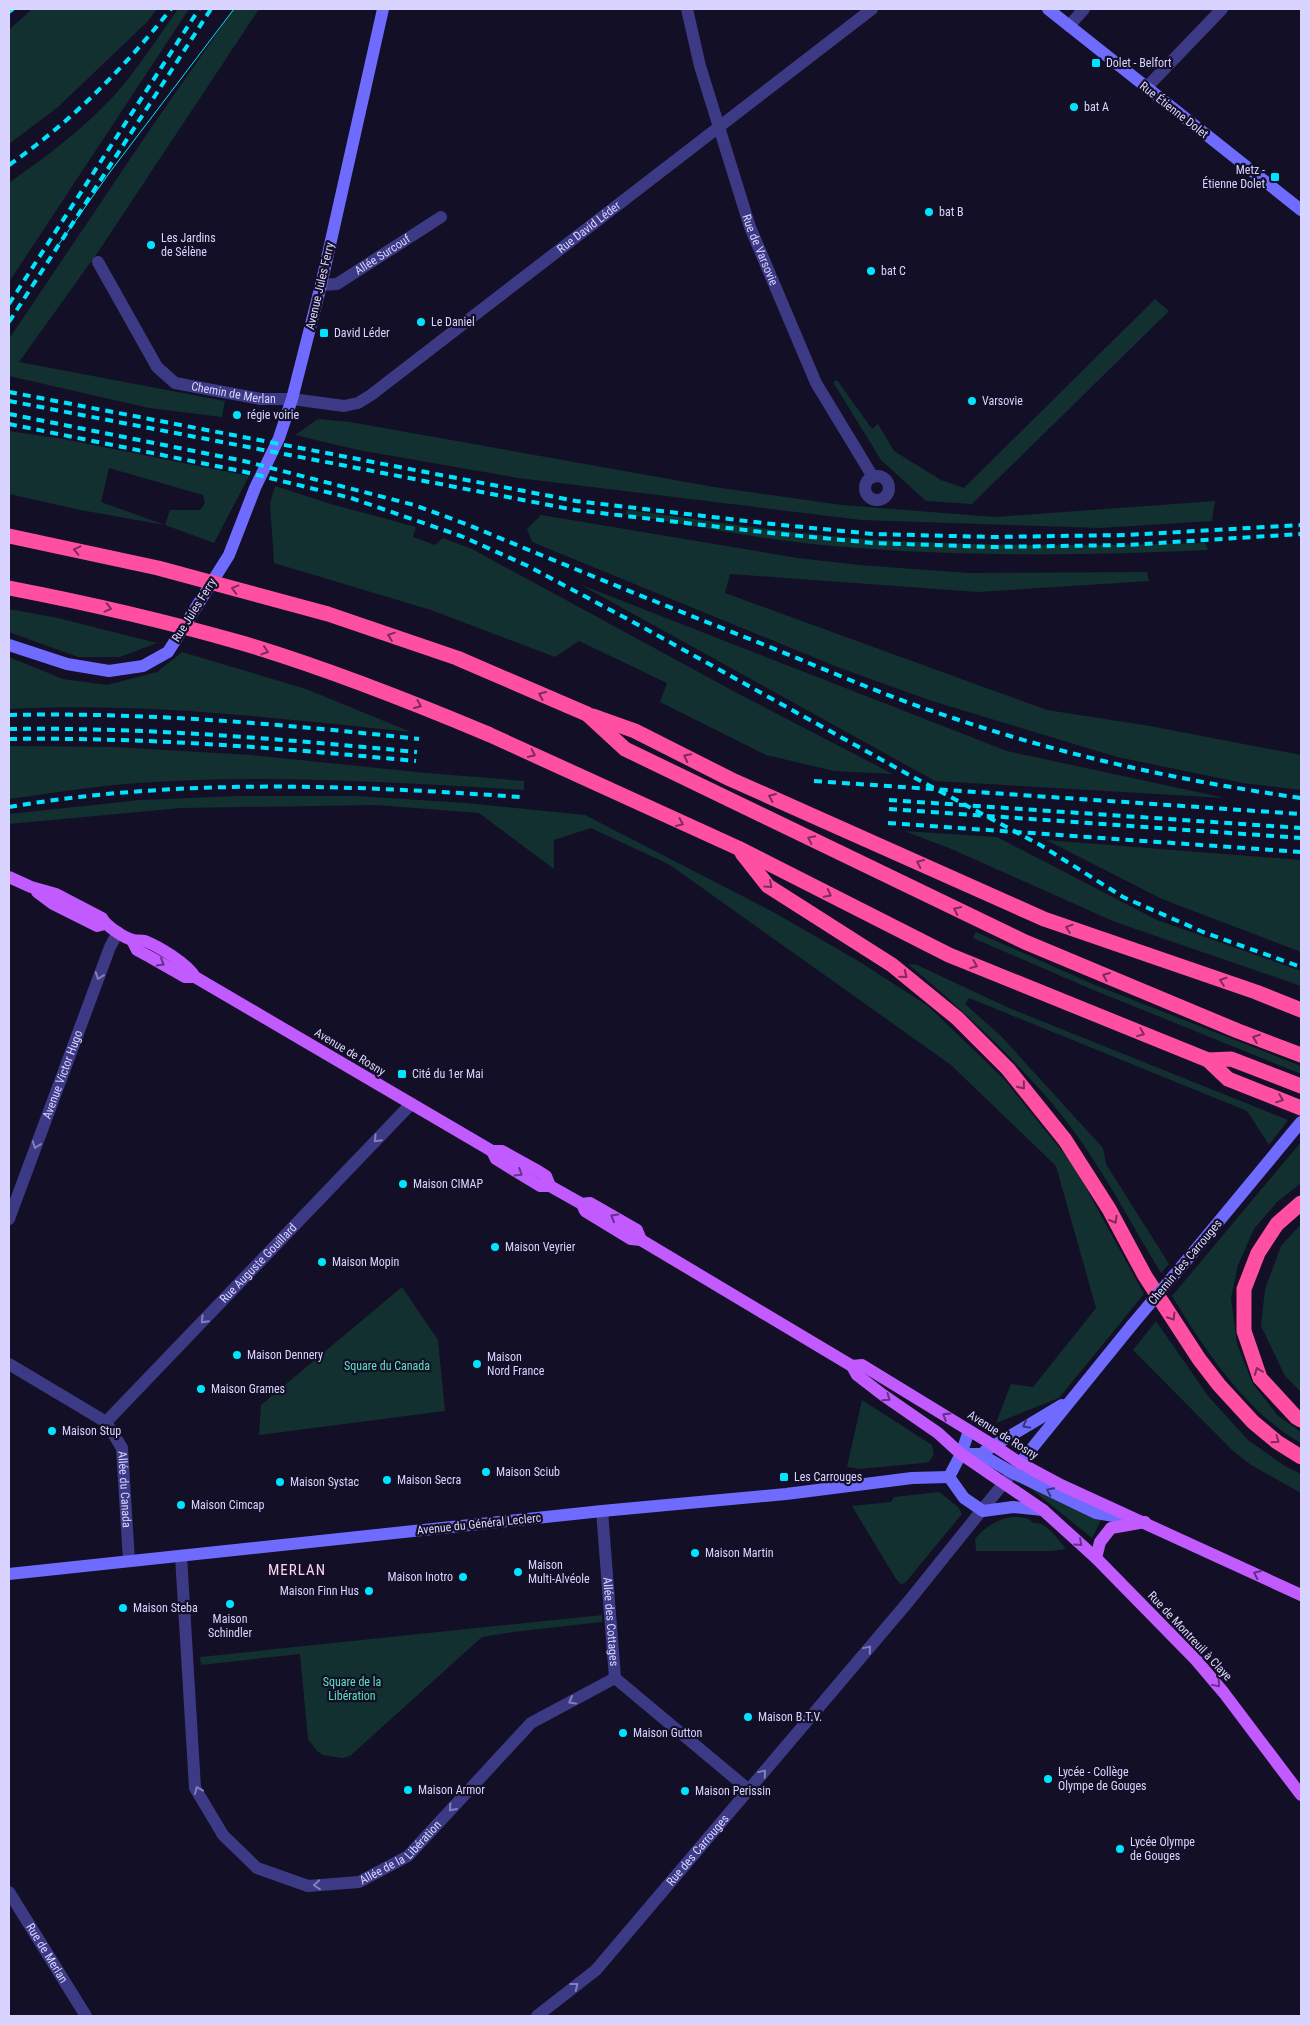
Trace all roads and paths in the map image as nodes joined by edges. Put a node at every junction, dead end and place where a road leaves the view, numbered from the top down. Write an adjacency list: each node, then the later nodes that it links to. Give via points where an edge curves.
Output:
1 (383, 9): 15 (street, Avenue Jules Ferry)
2 (687, 9): 9 (street, Rue de Varsovie)
3 (872, 9): 9 (street, Rue David Léder)
4 (1048, 9): 7 (street, Rue Étienne Dolet)
5 (1084, 9): 7 (street)
6 (1222, 9): 8 (street)
7 (1069, 26): 8 (street, Rue Étienne Dolet)
8 (1146, 88): 10 (street, Rue Étienne Dolet)
9 (719, 127): 16 (street, Rue David Léder, via 371,396 344,406); 17 (street, Rue de Varsovie, via 750,227 816,383)
10 (1285, 196): 11 (street); 12 (street, Rue Étienne Dolet)
11 (1301, 200)
12 (1301, 210)
13 (441, 217): 15 (street, Allée Surcouf, via 337,284)
14 (98, 262): 16 (street, Chemin de Merlan, via 157,367 175,383 261,399)
15 (321, 285): 16 (street, Avenue Jules Ferry)
16 (292, 398): 19 (street, Avenue Jules Ferry, via 279,438)
17 (873, 477)
18 (9, 536): 22 (highway, one-way to 18, bridge, via 457,658 328,614 158,568)
19 (229, 555): 21 (street, Rue Jules Ferry, via 168,652 142,666 109,671 67,664)
20 (9, 588): 23 (highway, one-way to 23, bridge, via 96,605 242,643 400,697)
21 (9, 645)
22 (586, 714): 26 (highway, one-way to 22, via 1044,919 730,779 635,731); 27 (highway, one-way to 22, via 1025,942 922,894 625,749)
23 (738, 848): 28 (highway, one-way to 28, via 949,955); 44 (highway, one-way to 44, via 768,886 892,965 957,1018 1008,1069 1065,1140 1145,1276 1204,1366 1253,1422)
24 (9, 877): 25 (main road, Avenue de Rosny, via 87,909)
25 (118, 932): 30 (main road, Avenue de Rosny, via 132,940 137,950 185,977 195,976); 34 (street, Avenue Victor Hugo, one-way to 34)
26 (1301, 1010)
27 (1301, 1055)
28 (1208, 1060): 29 (highway, via 1231,1059); 31 (highway, one-way to 31, via 1228,1079)
29 (1301, 1086)
30 (411, 1104): 36 (main road, Avenue de Rosny, via 492,1151 496,1159 540,1186 550,1186 582,1204 585,1212 601,1222 631,1240 641,1240); 39 (street, Rue Auguste Gouillard, one-way to 39)
31 (1301, 1108)
32 (1301, 1122): 37 (street, Chemin des Carrouges, bridge)
33 (1301, 1203): 38 (highway, one-way to 33, via 1260,1378 1244,1331 1244,1289 1258,1253 1277,1224)
34 (9, 1219)
35 (9, 1364): 39 (street)
36 (852, 1366): 40 (main road, Avenue de Rosny, one-way to 36, via 862,1366); 42 (main road, Avenue de Rosny, one-way to 42, via 857,1375 938,1433)
37 (1069, 1402): 41 (street, Chemin des Carrouges, one-way to 41); 45 (street, Chemin des Carrouges)
38 (1301, 1420)
39 (106, 1422): 55 (street, Allée du Canada, via 122,1448)
40 (969, 1431): 41 (main road, Avenue de Rosny); 42 (street)
41 (993, 1445): 43 (street, Chemin des Carrouges); 45 (main road, Avenue de Rosny)
42 (961, 1454): 43 (street, Avenue de Rosny); 46 (main road, Avenue de Rosny); 47 (street)
43 (980, 1454): 45 (street, Avenue de Rosny); 46 (street)
44 (1301, 1457)
45 (1017, 1468): 48 (street, Rue des Carrouges); 52 (main road, Avenue de Rosny, one-way to 45)
46 (985, 1469): 48 (main road, Avenue de Rosny)
47 (948, 1478): 50 (street, Avenue du Général Leclerc, via 912,1478 786,1494); 51 (street, via 964,1498)
48 (1004, 1484): 49 (main road, Avenue de Rosny); 51 (street, Rue des Carrouges)
49 (1042, 1510): 51 (street, via 1013,1507); 54 (main road, Rue de Montreuil à Claye, one-way to 54)
50 (602, 1511): 53 (street, Avenue du Général Leclerc); 58 (street, Allée des Cottages)
51 (983, 1511): 59 (street, Rue des Carrouges, one-way to 51)
52 (1145, 1522): 54 (main road, via 1111,1528 1100,1542); 57 (main road, Avenue de Rosny, one-way to 52)
53 (180, 1556): 55 (street, Avenue du Général Leclerc); 58 (street, Allée de la Libération, one-way to 53, via 531,1723 408,1856 359,1882 308,1886 257,1868 223,1835 195,1788)
54 (1096, 1558): 60 (main road, Rue de Montreuil à Claye, one-way to 60, via 1196,1660)
55 (128, 1561): 56 (street, Avenue du Général Leclerc)
56 (9, 1574)
57 (1301, 1595)
58 (615, 1678): 59 (street, Allée des Cottages)
59 (749, 1790): 63 (street, Rue des Carrouges, one-way to 59, via 596,1970)
60 (1301, 1795)
61 (10, 1899): 62 (street, Rue de Merlan)
62 (86, 2016)
63 (537, 2016)

